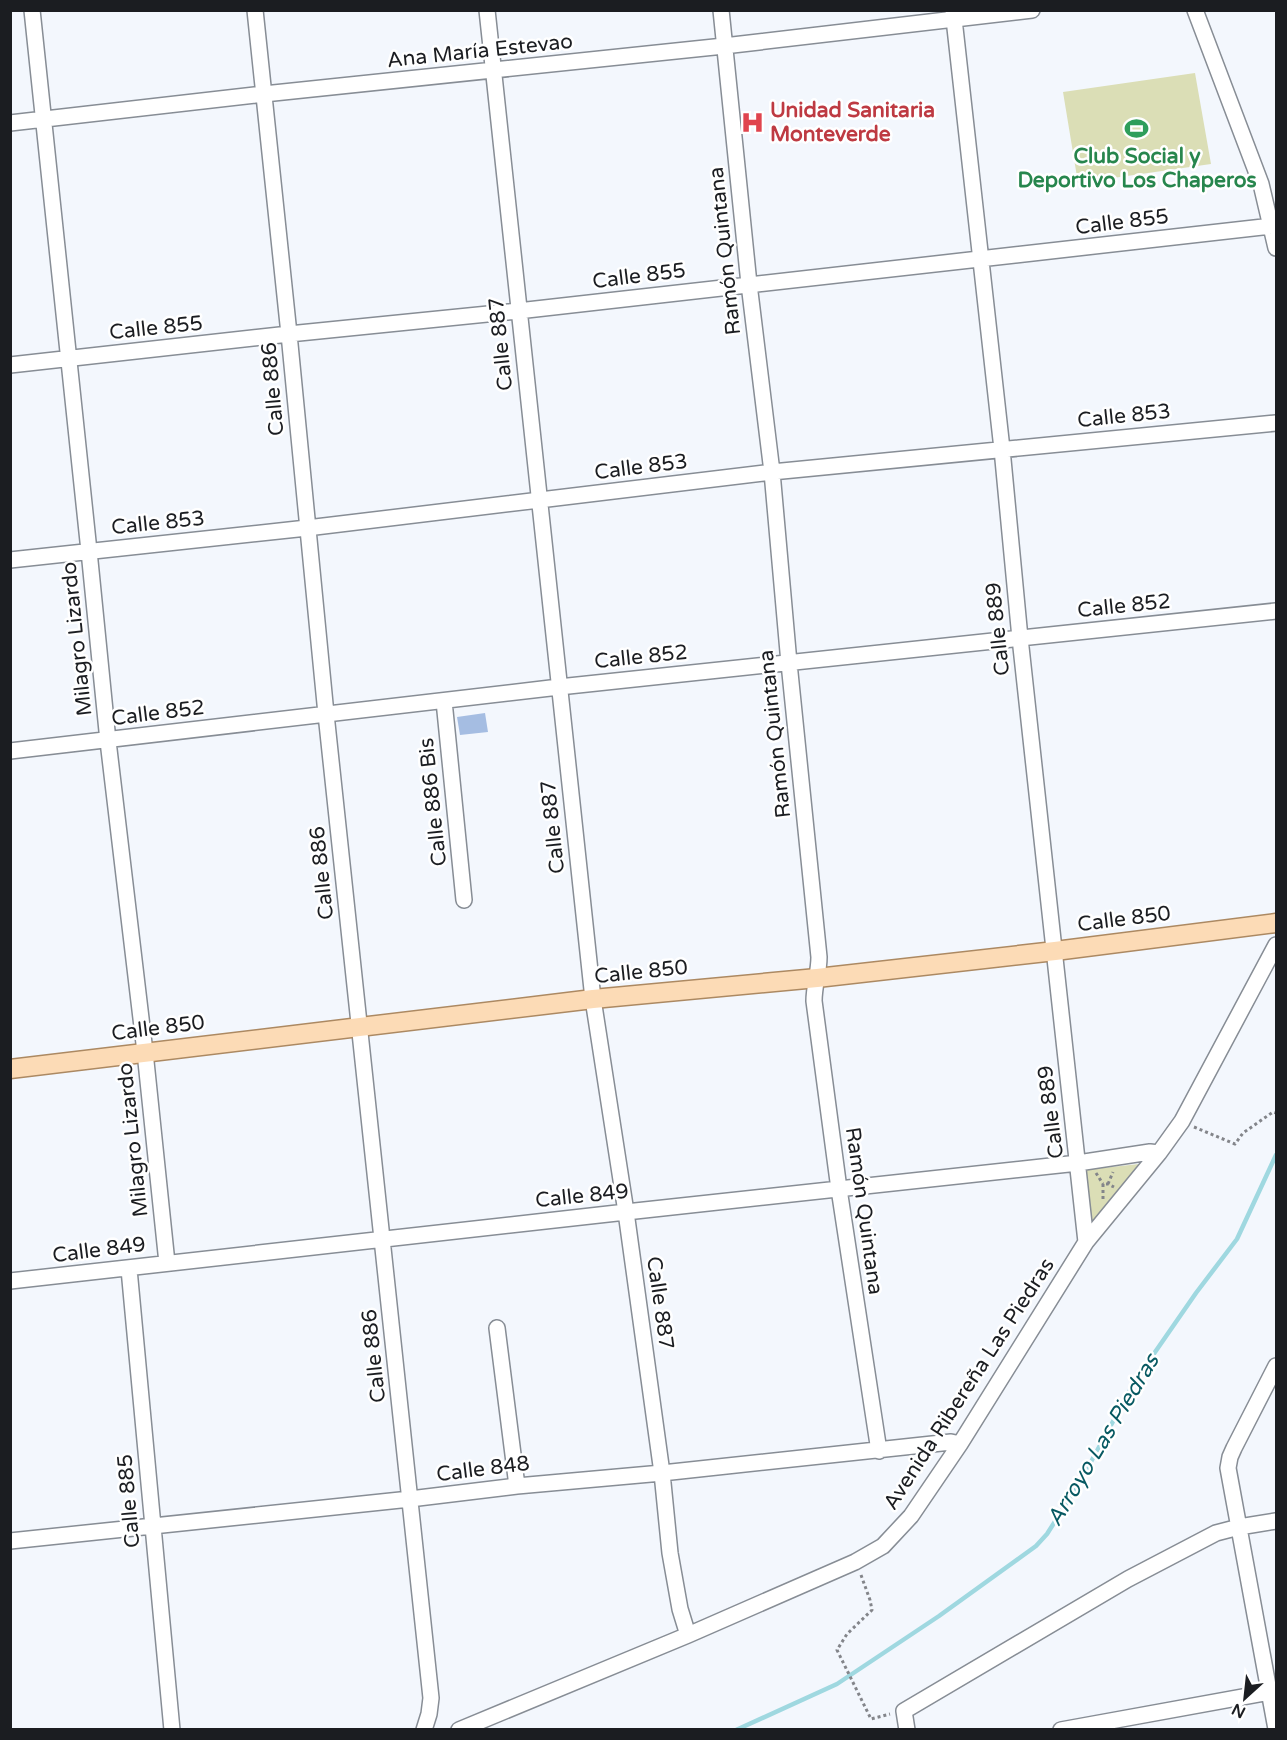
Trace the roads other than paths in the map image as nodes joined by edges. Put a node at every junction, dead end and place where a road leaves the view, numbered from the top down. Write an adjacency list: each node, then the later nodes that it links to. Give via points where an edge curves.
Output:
1 (32, 10): 11 (street, Milagro Lizardo)
2 (255, 10): 10 (street, Calle 886)
3 (487, 10): 9 (street, Calle 887)
4 (721, 10): 8 (street, Ramón Quintana)
5 (1032, 10): 7 (street, Ana María Estevao)
6 (1195, 10): 13 (street, via 1261,184)
7 (953, 15): 8 (street, Ana María Estevao); 15 (street, Calle 889)
8 (724, 46): 9 (street, Ana María Estevao); 16 (street, Ramón Quintana)
9 (493, 71): 10 (street, Ana María Estevao); 17 (street, Calle 887)
10 (264, 94): 11 (street, Ana María Estevao); 18 (street, Calle 886)
11 (44, 119): 12 (street, Ana María Estevao); 19 (street, Milagro Lizardo)
12 (10, 123)
13 (1272, 226): 14 (street); 15 (street, Calle 855)
14 (1276, 248)
15 (980, 259): 16 (street, Calle 855); 22 (street, Calle 889)
16 (749, 284): 17 (street, Calle 855); 23 (street, Ramón Quintana)
17 (518, 311): 18 (street, Calle 855); 24 (street, Calle 887)
18 (289, 334): 19 (street, Calle 855); 25 (street, Calle 886)
19 (69, 358): 20 (street, Calle 855); 26 (street, Milagro Lizardo)
20 (10, 365)
21 (1276, 423): 22 (street, Calle 853)
22 (1002, 449): 23 (street, Calle 853); 29 (street, Calle 889)
23 (772, 472): 24 (street, Calle 853); 30 (street, Ramón Quintana)
24 (540, 500): 25 (street, Calle 853); 31 (street, Calle 887)
25 (307, 528): 26 (street, Calle 853); 33 (street, Calle 886)
26 (89, 551): 27 (street, Calle 853); 34 (street, Milagro Lizardo)
27 (10, 560)
28 (1276, 611): 29 (street, Calle 852)
29 (1020, 638): 30 (street, Calle 852); 39 (street, Calle 889)
30 (789, 663): 31 (street, Calle 852); 40 (street, Ramón Quintana, via 819,957)
31 (559, 687): 32 (street, Calle 852); 41 (street, Calle 887)
32 (444, 701): 33 (street, Calle 852); 36 (street, Calle 886 Bis)
33 (326, 714): 34 (street, Calle 852); 42 (street, Calle 886)
34 (108, 741): 35 (street, Calle 852); 43 (street, Milagro Lizardo)
35 (10, 752)
36 (464, 900)
37 (1276, 923): 39 (main road, Calle 850)
38 (1276, 945): 45 (street, Avenida Ribereña Las Piedras, via 1182,1121)
39 (1055, 951): 40 (main road, Calle 850); 46 (street, Calle 889)
40 (817, 978): 41 (main road, Calle 850); 47 (street, Ramón Quintana, via 814,1001)
41 (593, 999): 42 (main road, Calle 850); 48 (street, Calle 887)
42 (360, 1027): 43 (main road, Calle 850); 49 (street, Calle 886)
43 (145, 1052): 44 (main road, Calle 850); 51 (street, Milagro Lizardo)
44 (10, 1069)
45 (1159, 1154): 46 (street, Calle 849, via 1150,1152); 50 (street, Avenida Ribereña Las Piedras)
46 (1078, 1164): 47 (street, Calle 849); 50 (street, Calle 889)
47 (839, 1189): 48 (street, Calle 849); 57 (street, Ramón Quintana)
48 (626, 1212): 49 (street, Calle 849); 58 (street, Calle 887)
49 (383, 1239): 51 (street, Calle 849); 60 (street, Calle 886)
50 (1086, 1242): 56 (street, Avenida Ribereña Las Piedras)
51 (166, 1263): 52 (street, Calle 849)
52 (129, 1269): 53 (street, Calle 849); 62 (street, Calle 885)
53 (10, 1281)
54 (497, 1328): 59 (street)
55 (1276, 1366): 63 (street, via 1233,1448 1228,1468)
56 (960, 1444): 57 (street, Calle 848); 65 (street, Avenida Ribereña Las Piedras, via 911,1516 883,1546)
57 (879, 1451): 58 (street, Calle 848)
58 (662, 1473): 59 (street, Calle 848); 65 (street, Calle 887, via 670,1553)
59 (517, 1486): 60 (street, Calle 848)
60 (410, 1499): 62 (street, Calle 848); 68 (street, Calle 886, via 431,1698)
61 (1276, 1521): 63 (street)
62 (152, 1526): 64 (street, Calle 848); 67 (street, Calle 885)
63 (1239, 1527): 66 (street); 70 (street, via 1216,1533 1128,1579 904,1711)
64 (10, 1541)
65 (688, 1635): 69 (street, Avenida Ribereña Las Piedras)
66 (1273, 1691): 71 (street); 72 (street)
67 (172, 1730)
68 (424, 1730)
69 (459, 1730)
70 (907, 1730)
71 (1061, 1730)
72 (1276, 1730)

